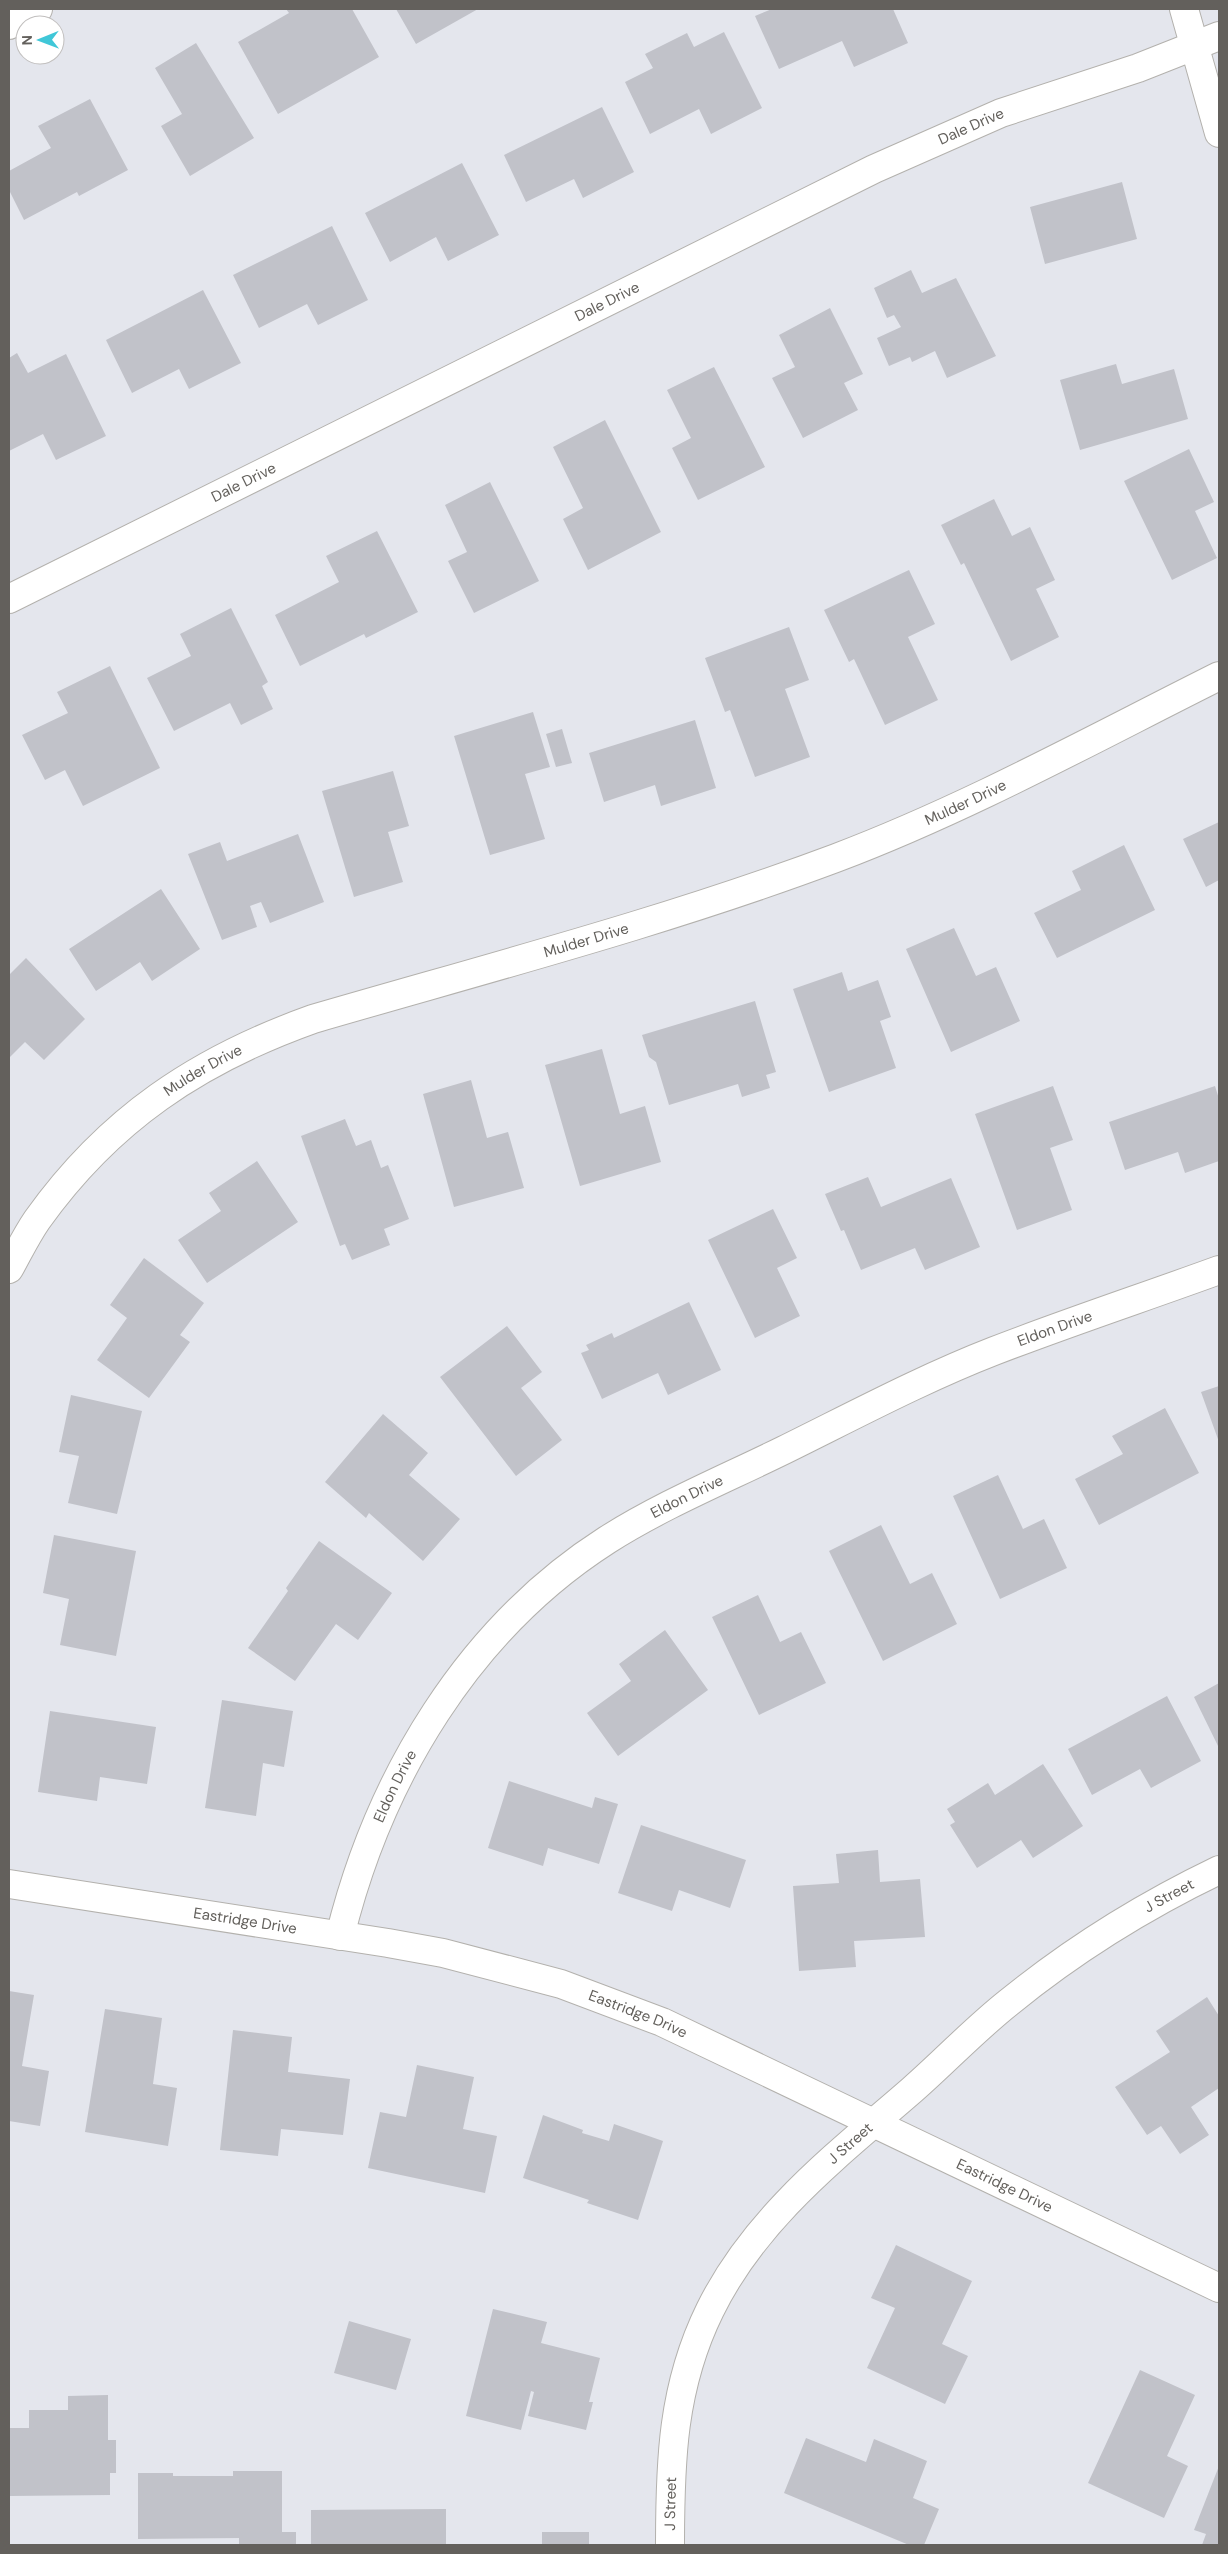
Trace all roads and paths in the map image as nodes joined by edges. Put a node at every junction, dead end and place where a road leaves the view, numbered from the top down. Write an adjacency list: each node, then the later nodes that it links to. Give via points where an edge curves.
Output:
1 (38, 9): 3 (street)
2 (1184, 9): 4 (street)
3 (9, 25)
4 (1207, 41): 5 (street); 6 (street, Dale Drive, via 1138,68 1001,113 874,169)
5 (1219, 133)
6 (9, 599)
7 (1219, 676): 8 (street, Mulder Drive, via 960,804 836,858 711,902 263,1036 199,1069 132,1116 83,1162 36,1221)
8 (9, 1270)
9 (1219, 1270): 12 (street, Eldon Drive, via 995,1350 929,1378 640,1521 579,1559 548,1583 477,1655 433,1715 395,1784 371,1838 350,1894)
10 (1219, 1870): 13 (street, J Street, via 1131,1915 1009,2002)
11 (9, 1884): 12 (street, Eastridge Drive)
12 (340, 1936): 13 (street, Eastridge Drive, via 443,1953 561,1984 662,2022)
13 (874, 2123): 14 (street, Eastridge Drive); 15 (street, J Street, via 829,2161 760,2230 709,2311 687,2370 673,2429)
14 (1219, 2288)
15 (670, 2545)

